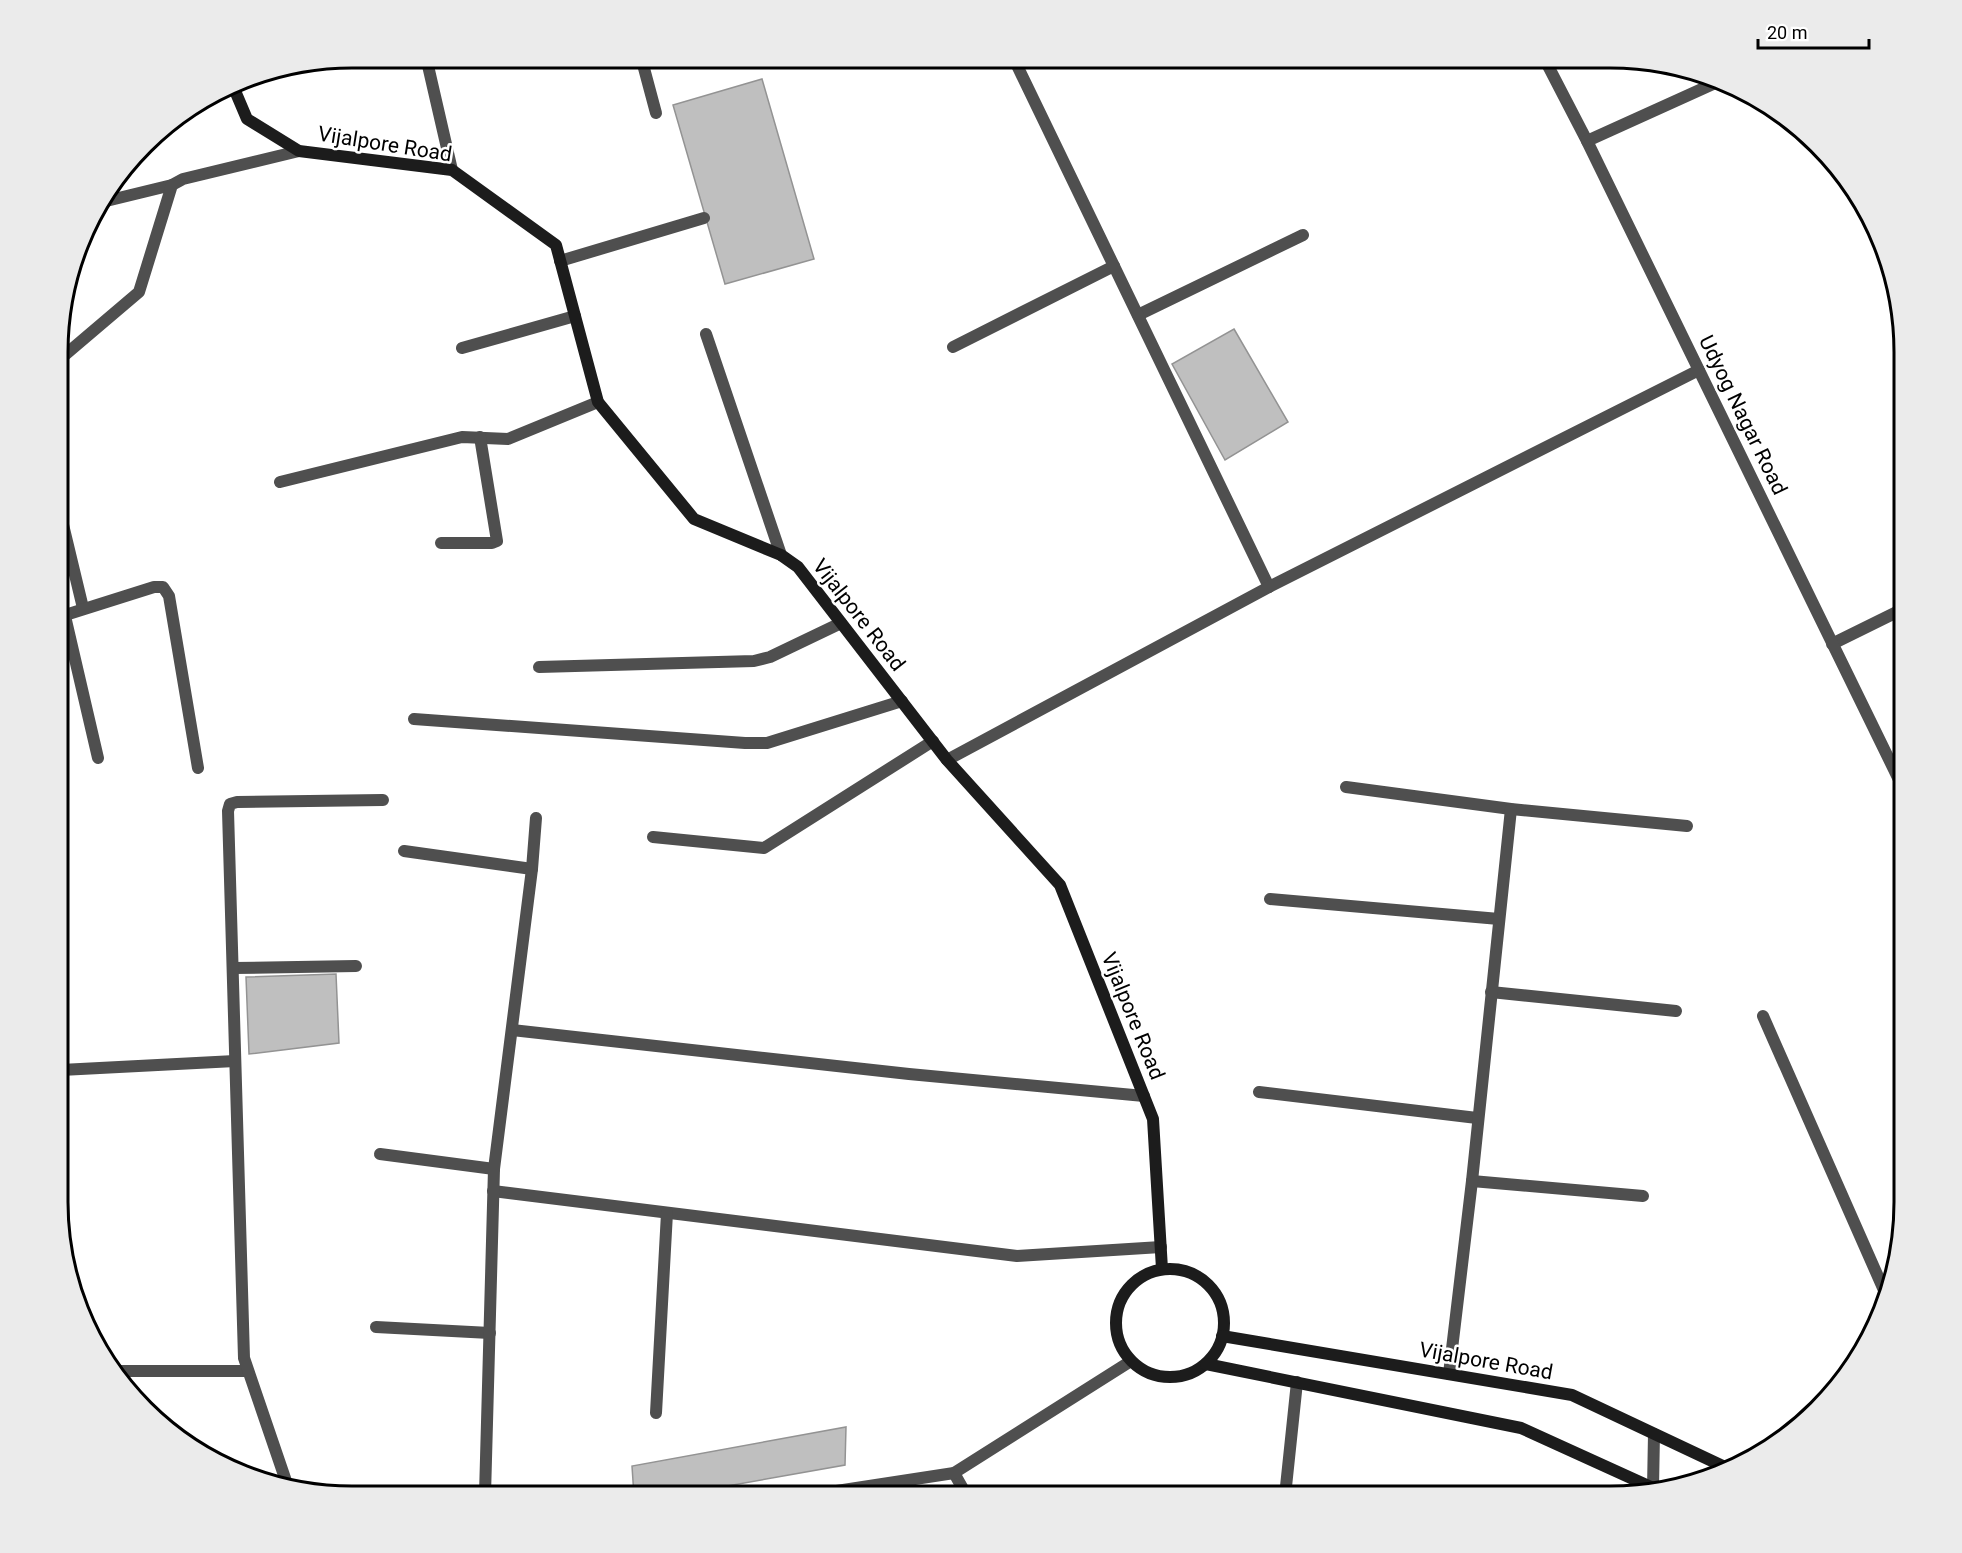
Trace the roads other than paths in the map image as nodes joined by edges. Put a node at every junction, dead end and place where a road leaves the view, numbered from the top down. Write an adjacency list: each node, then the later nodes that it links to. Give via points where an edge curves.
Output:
1 (429, 68): 10 (street)
2 (644, 68): 7 (street)
3 (1019, 68): 16 (street)
4 (1549, 68): 8 (street, Udyog Nagar Road)
5 (1711, 86): 8 (street)
6 (236, 92): 9 (main road, Vijalpore Road, via 247,119)
7 (656, 113)
8 (1587, 141): 23 (street, Udyog Nagar Road)
9 (299, 151): 10 (main road, Vijalpore Road); 11 (street)
10 (452, 170): 15 (main road, Vijalpore Road, via 556,245)
11 (172, 185): 12 (street); 22 (street, via 139,292)
12 (111, 200)
13 (704, 218): 15 (street)
14 (1303, 235): 17 (street)
15 (560, 261): 18 (main road, Vijalpore Road)
16 (1114, 266): 17 (street); 20 (street)
17 (1138, 315): 30 (street)
18 (575, 316): 21 (street); 24 (main road, Vijalpore Road)
19 (706, 334): 29 (street)
20 (953, 347)
21 (462, 348)
22 (68, 352)
23 (1699, 370): 30 (street); 36 (street, Udyog Nagar Road)
24 (598, 402): 25 (street, via 507,439); 29 (main road, Vijalpore Road, via 694,519)
25 (480, 437): 26 (street, via 462,437); 27 (street, via 497,541)
26 (280, 482)
27 (441, 543)
28 (68, 546): 31 (street)
29 (781, 555): 34 (main road, Vijalpore Road, via 798,567)
30 (1269, 587): 42 (street)
31 (83, 608): 33 (street); 43 (street, via 163,587 169,596)
32 (1894, 613): 36 (street)
33 (68, 614)
34 (841, 622): 37 (street, via 754,661); 38 (main road, Vijalpore Road)
35 (68, 640): 41 (street)
36 (1832, 644): 44 (street, Udyog Nagar Road)
37 (539, 667)
38 (902, 701): 39 (street, via 767,743); 40 (main road, Vijalpore Road)
39 (414, 719)
40 (933, 741): 42 (main road, Vijalpore Road); 50 (street, via 764,848)
41 (98, 758)
42 (947, 760): 64 (main road, Vijalpore Road, via 1060,885)
43 (198, 768)
44 (1894, 770)
45 (1346, 787): 47 (street)
46 (383, 800): 56 (street, via 230,804)
47 (1511, 809): 49 (street); 54 (street)
48 (536, 818): 52 (street)
49 (1687, 826)
50 (653, 837)
51 (404, 851): 52 (street)
52 (532, 869): 60 (street)
53 (1270, 899): 54 (street)
54 (1499, 920): 57 (street)
55 (356, 966): 56 (street)
56 (233, 968): 61 (street)
57 (1491, 992): 58 (street); 65 (street)
58 (1676, 1011)
59 (1763, 1016): 74 (street)
60 (512, 1030): 64 (street); 67 (street)
61 (236, 1060): 62 (street); 81 (street)
62 (68, 1070)
63 (1259, 1092): 65 (street)
64 (1144, 1096): 72 (main road, Vijalpore Road, via 1153,1119)
65 (1477, 1118): 68 (street)
66 (380, 1154): 67 (street)
67 (494, 1169): 69 (street)
68 (1472, 1181): 70 (street); 82 (street)
69 (494, 1191): 71 (street); 76 (street)
70 (1643, 1196)
71 (667, 1213): 72 (street, via 1017,1256); 84 (street)
72 (1161, 1247): 73 (main road, Vijalpore Road)
73 (1162, 1269): 77 (main road, via 1180,1270 1210,1287 1219,1301); 78 (main road, via 1132,1284 1119,1306 1117,1331 1121,1347)
74 (1882, 1285)
75 (376, 1327): 76 (street)
76 (490, 1333): 91 (street)
77 (1222, 1336): 79 (main road); 82 (main road, Vijalpore Road)
78 (1131, 1361): 79 (main road, via 1144,1371 1176,1377); 87 (street)
79 (1206, 1364): 83 (main road)
80 (123, 1371): 81 (street)
81 (247, 1371): 88 (street)
82 (1449, 1374): 85 (main road, Vijalpore Road, via 1572,1395)
83 (1297, 1382): 90 (main road, via 1521,1428); 94 (street)
84 (656, 1413)
85 (1654, 1434): 86 (main road, Vijalpore Road); 89 (street)
86 (1719, 1464)
87 (954, 1473): 92 (street); 93 (street)
88 (285, 1477)
89 (1653, 1482)
90 (1643, 1484)
91 (485, 1486)
92 (869, 1486)
93 (961, 1486)
94 (1286, 1486)

